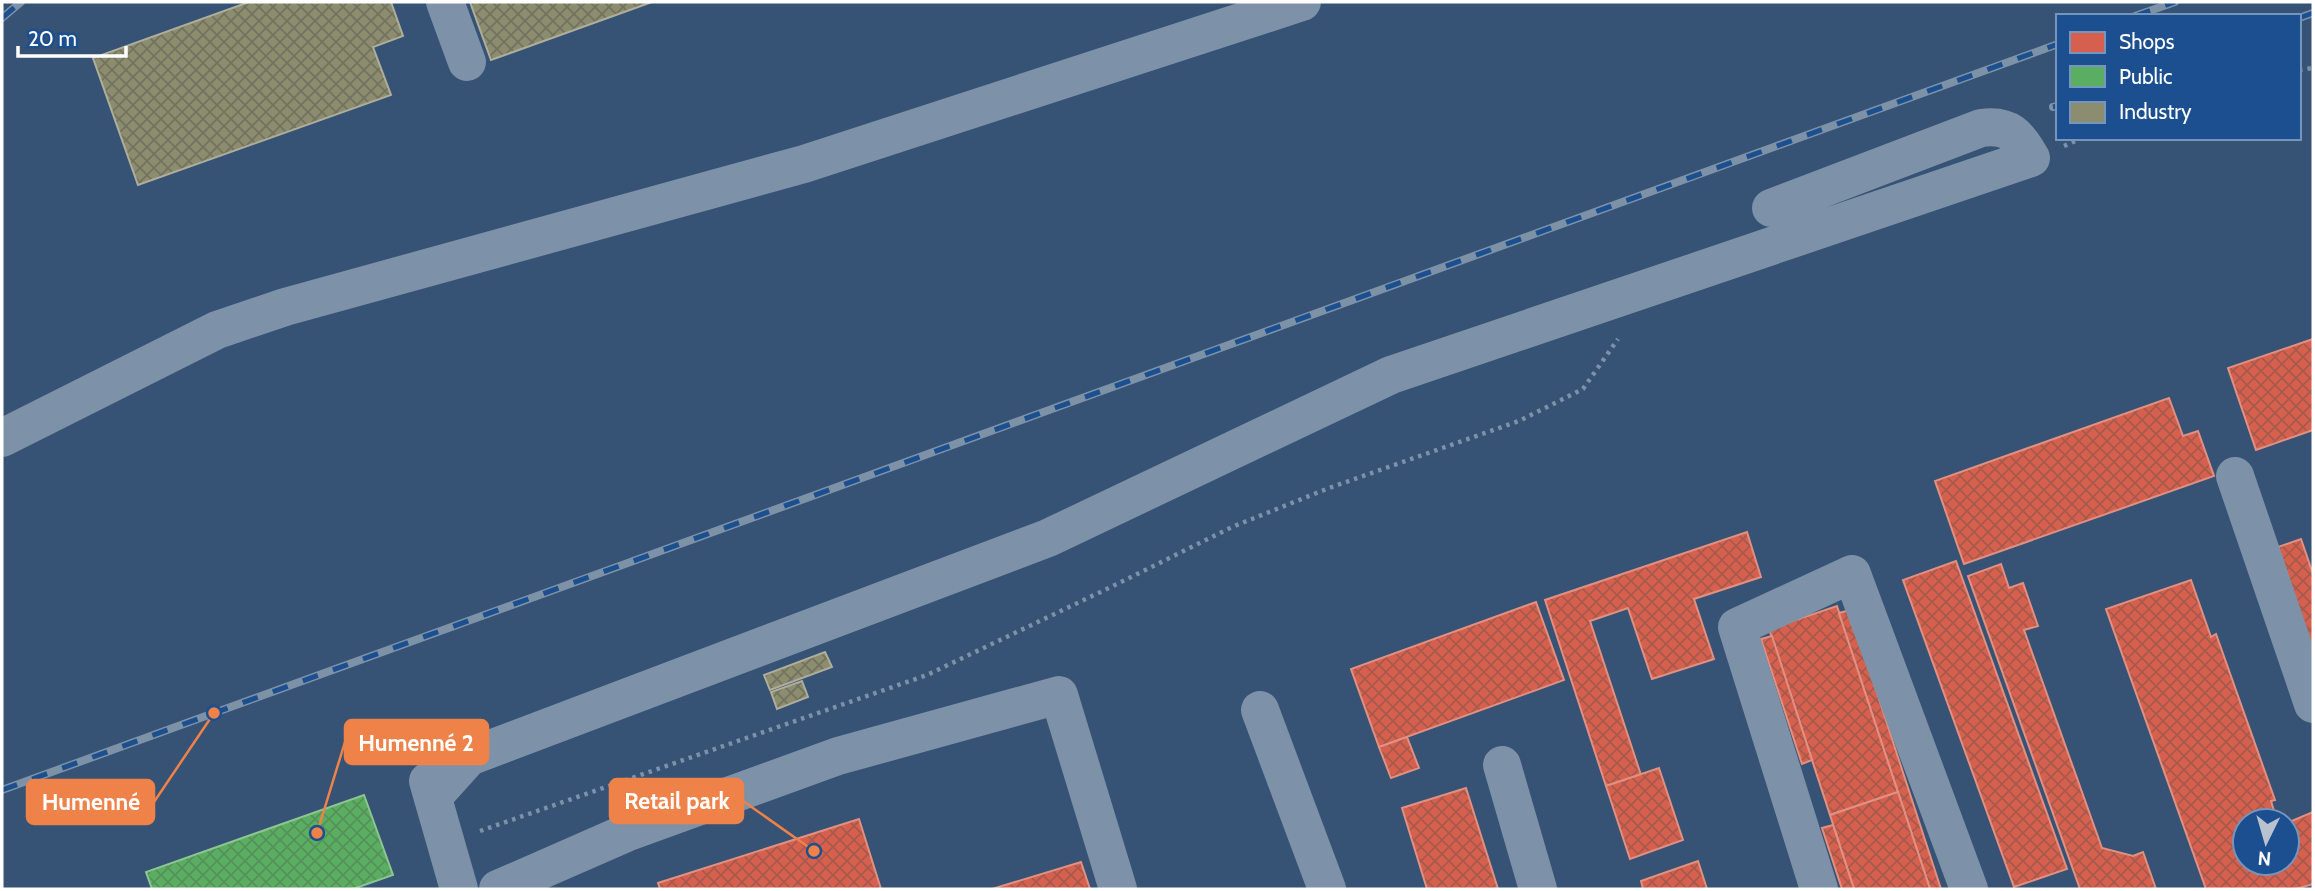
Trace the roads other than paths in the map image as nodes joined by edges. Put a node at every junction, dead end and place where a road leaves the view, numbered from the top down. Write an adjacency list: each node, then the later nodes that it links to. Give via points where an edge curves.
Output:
1 (445, 2): 3 (lane)
2 (1302, 2): 7 (lane, via 804,164 285,307 217,330)
3 (467, 62)
4 (1825, 187): 5 (lane, via 1866,181 1881,190)
5 (1889, 206): 6 (lane, via 2043,154 2018,136 1994,126 1982,128); 13 (lane, via 1391,375 1048,538 469,757 431,789)
6 (1771, 208)
7 (2, 438)
8 (2235, 476): 9 (lane)
9 (2313, 704)
10 (1259, 710): 16 (lane)
11 (1502, 765): 17 (lane)
12 (573, 874): 14 (lane); 15 (lane, via 626,833 838,756 1059,695)
13 (459, 889)
14 (498, 889)
15 (1118, 889)
16 (1327, 889)
17 (1538, 889)
18 (1819, 889): 19 (lane, via 1738,627 1852,574)
19 (1969, 889)

